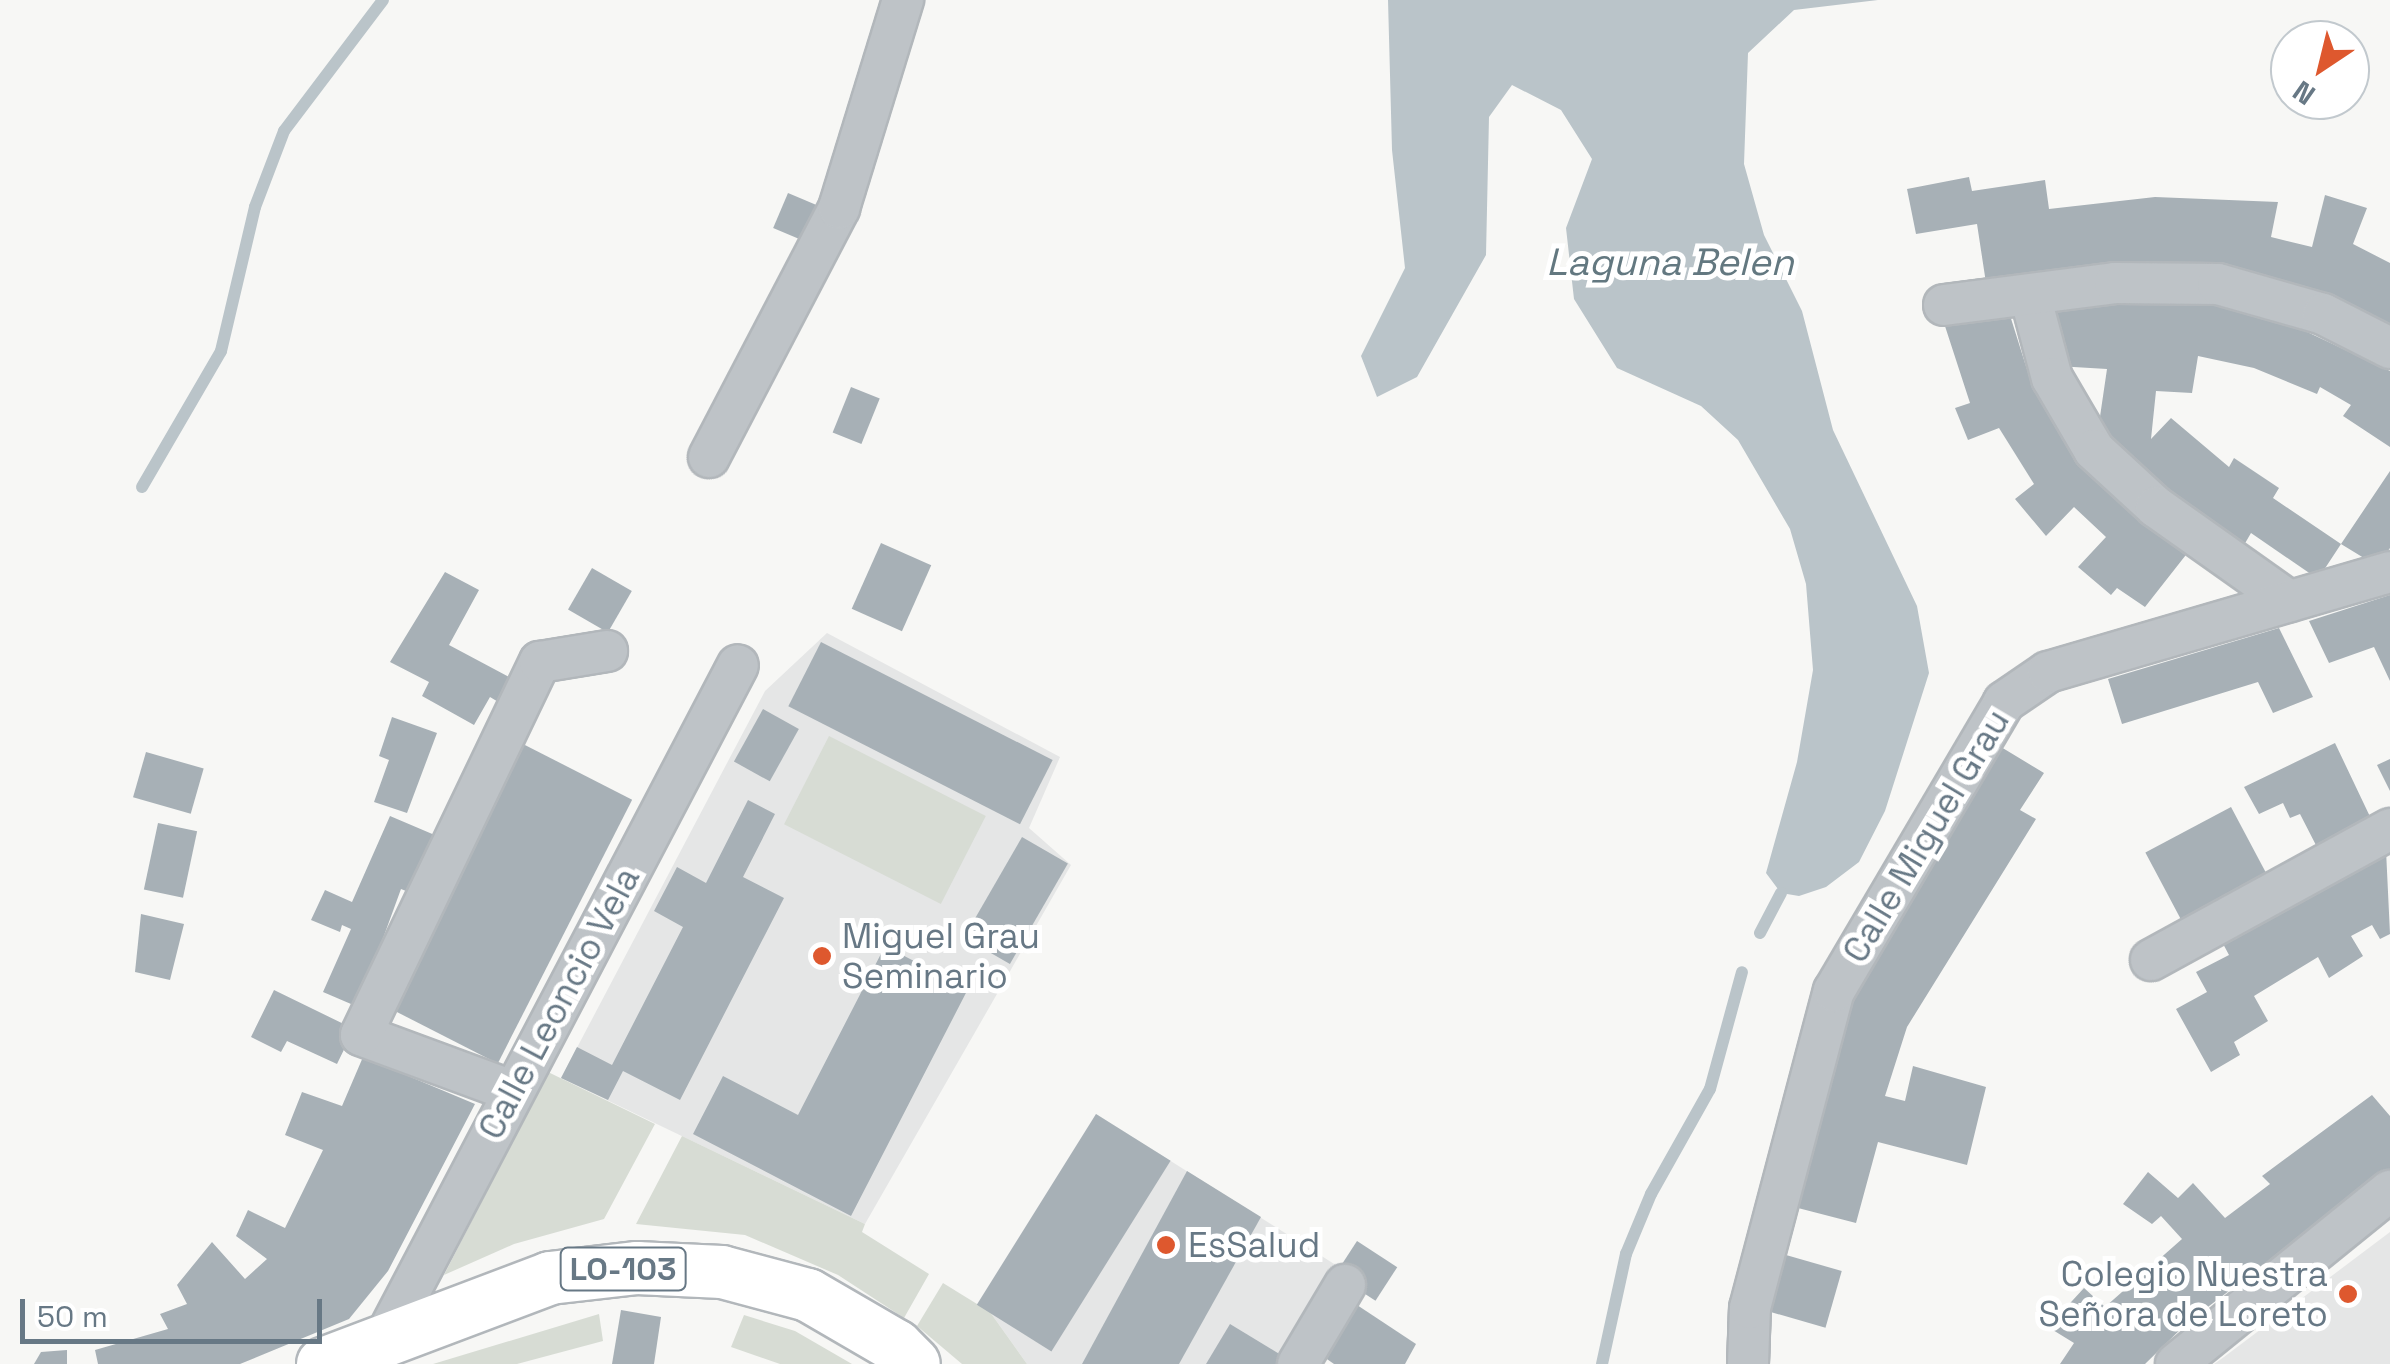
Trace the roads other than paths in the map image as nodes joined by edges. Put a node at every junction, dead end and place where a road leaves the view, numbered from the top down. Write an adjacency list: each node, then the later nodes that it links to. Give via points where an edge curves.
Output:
1 (903, 0): 5 (street, via 839,208)
2 (2030, 294): 3 (street); 4 (street, via 2115,282 2218,284 2323,314); 7 (street, via 2052,378 2094,450 2156,507)
3 (1944, 305)
4 (2390, 348)
5 (709, 456)
6 (2390, 572): 7 (street, Calle Miguel Grau)
7 (2289, 601): 19 (street, Calle Miguel Grau, via 2048,672 2004,702 1982,732 1834,991 1750,1308)
8 (607, 651): 12 (street, via 540,662 361,1034)
9 (738, 665): 12 (street, Calle Leoncio Vela)
10 (2390, 829): 11 (street)
11 (2152, 960)
12 (512, 1091): 15 (street, Calle Leoncio Vela)
13 (2390, 1191): 20 (street)
14 (1345, 1285): 18 (street)
15 (383, 1342): 16 (main road, LO-103); 17 (main road, LO-103, via 550,1278 637,1268 722,1272 808,1295 896,1346)
16 (323, 1364)
17 (914, 1364)
18 (1298, 1364)
19 (1748, 1364)
20 (2176, 1364)

